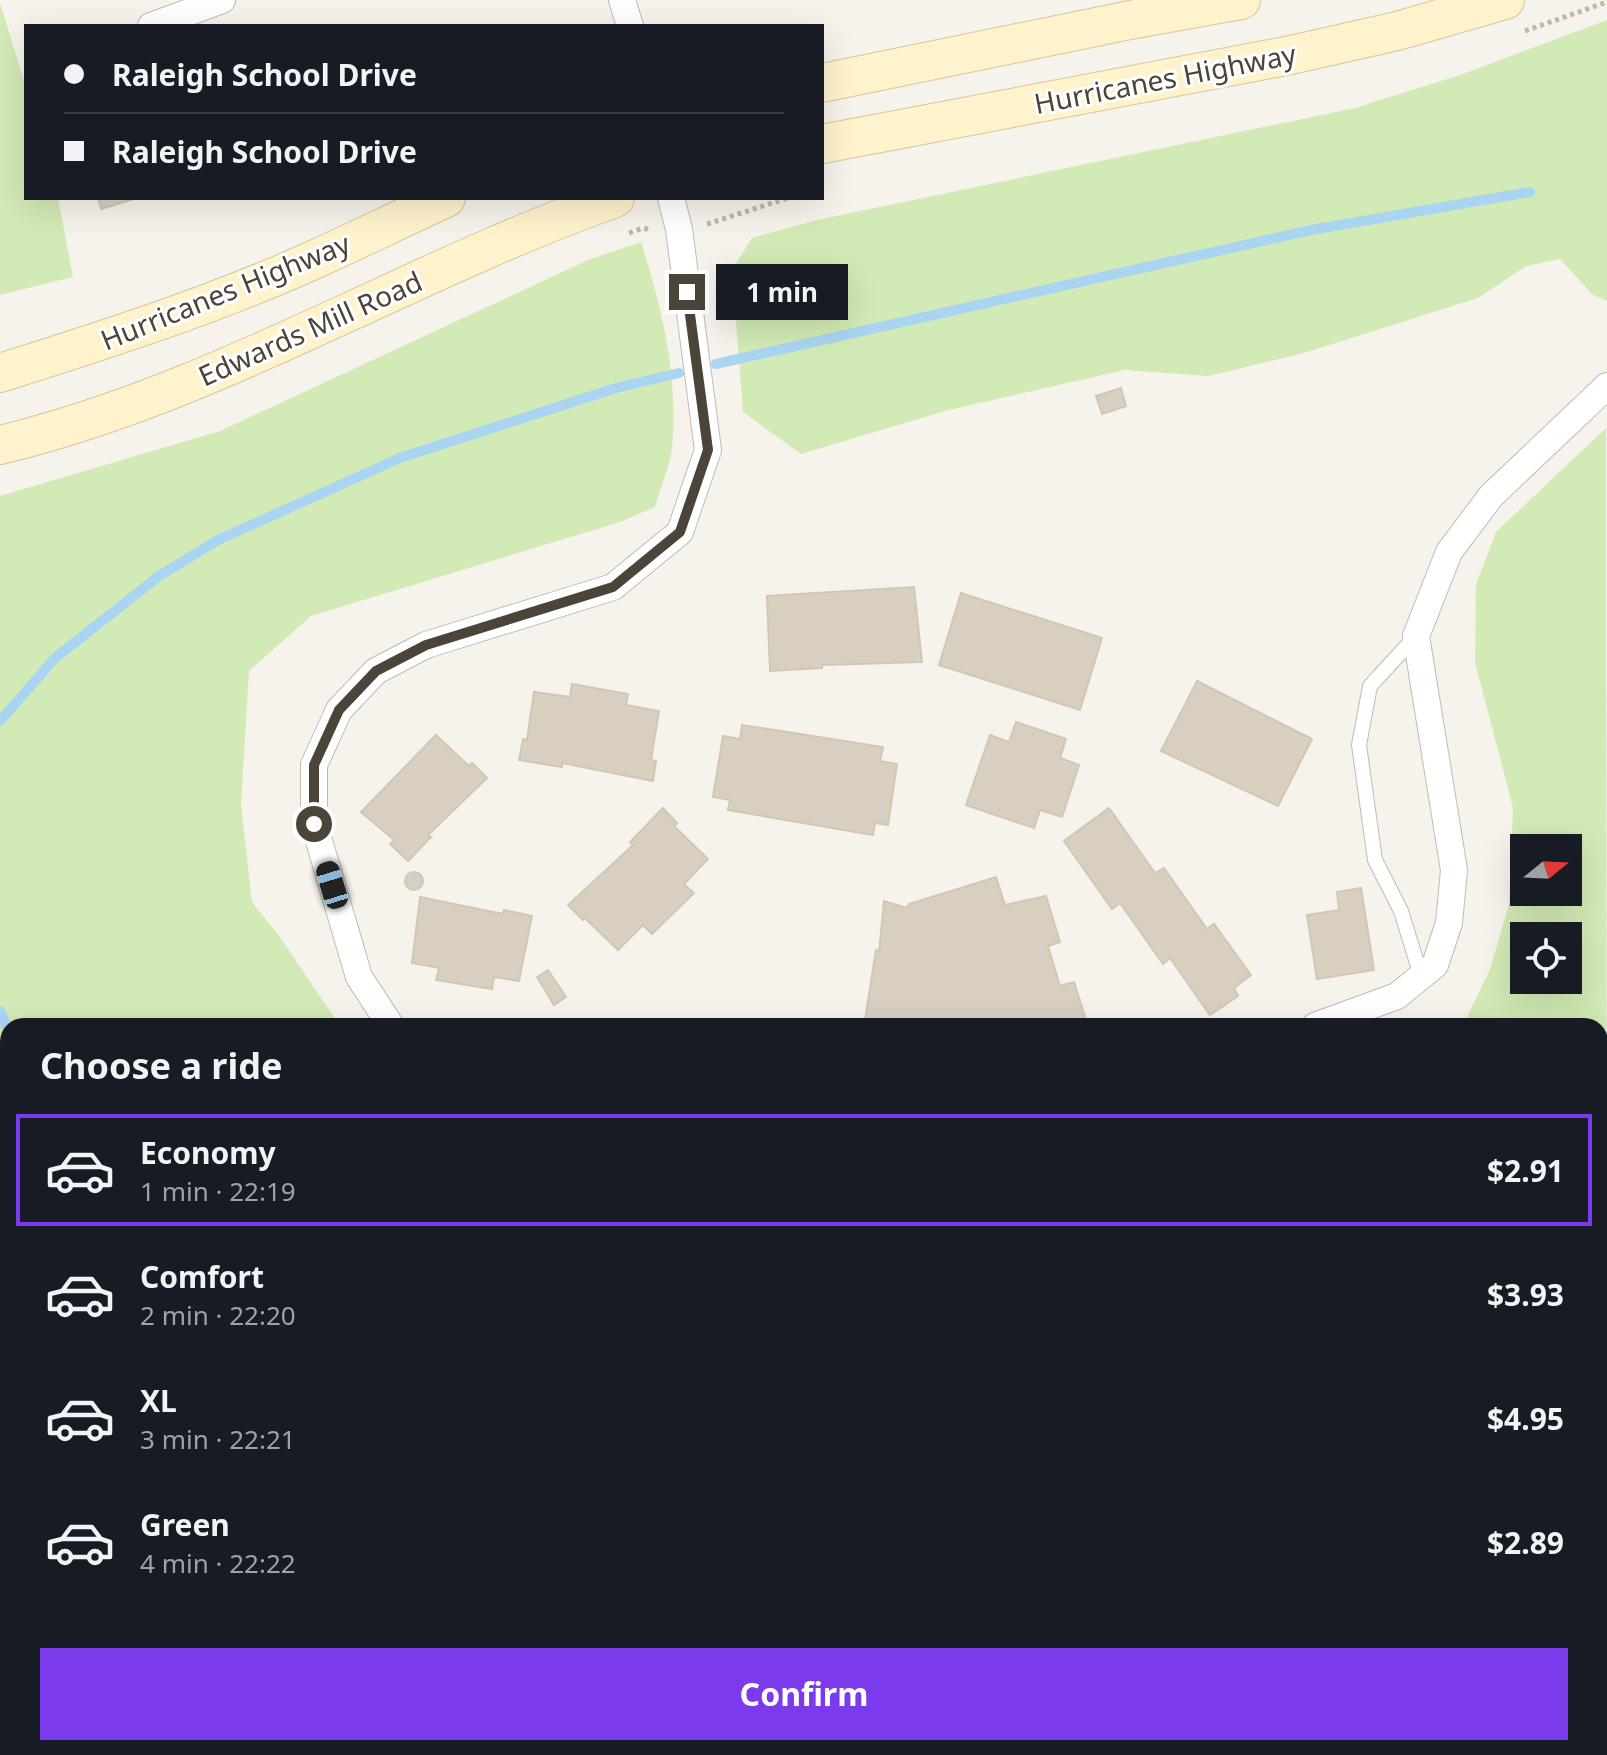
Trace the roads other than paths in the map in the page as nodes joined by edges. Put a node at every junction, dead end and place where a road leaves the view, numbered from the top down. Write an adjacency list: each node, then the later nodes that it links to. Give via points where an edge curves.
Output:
1 (222, 0): 6 (street)
2 (622, 0): 7 (street)
3 (1241, 0): 8 (main road)
4 (1505, 0): 5 (main road, Hurricanes Highway)
5 (1448, 11): 9 (main road, Hurricanes Highway, via 1291,55)
6 (156, 24)
7 (629, 24)
8 (824, 83)
9 (824, 144)
10 (442, 200): 13 (main road, Hurricanes Highway, via 249,286)
11 (610, 200): 15 (main road, Edwards Mill Road, via 509,239 162,393)
12 (672, 200): 18 (street, via 708,450 680,532 613,587 426,645 376,671 339,710 314,765 314,824 359,977)
13 (0, 373)
14 (1607, 386): 16 (street, via 1491,496 1449,552)
15 (0, 445)
16 (1416, 636): 17 (street, via 1454,870 1449,923 1435,965); 17 (lane, via 1370,686 1359,745 1375,860 1401,911)
17 (1421, 976): 19 (street, via 1397,996)
18 (386, 1018)
19 (1337, 1018)

